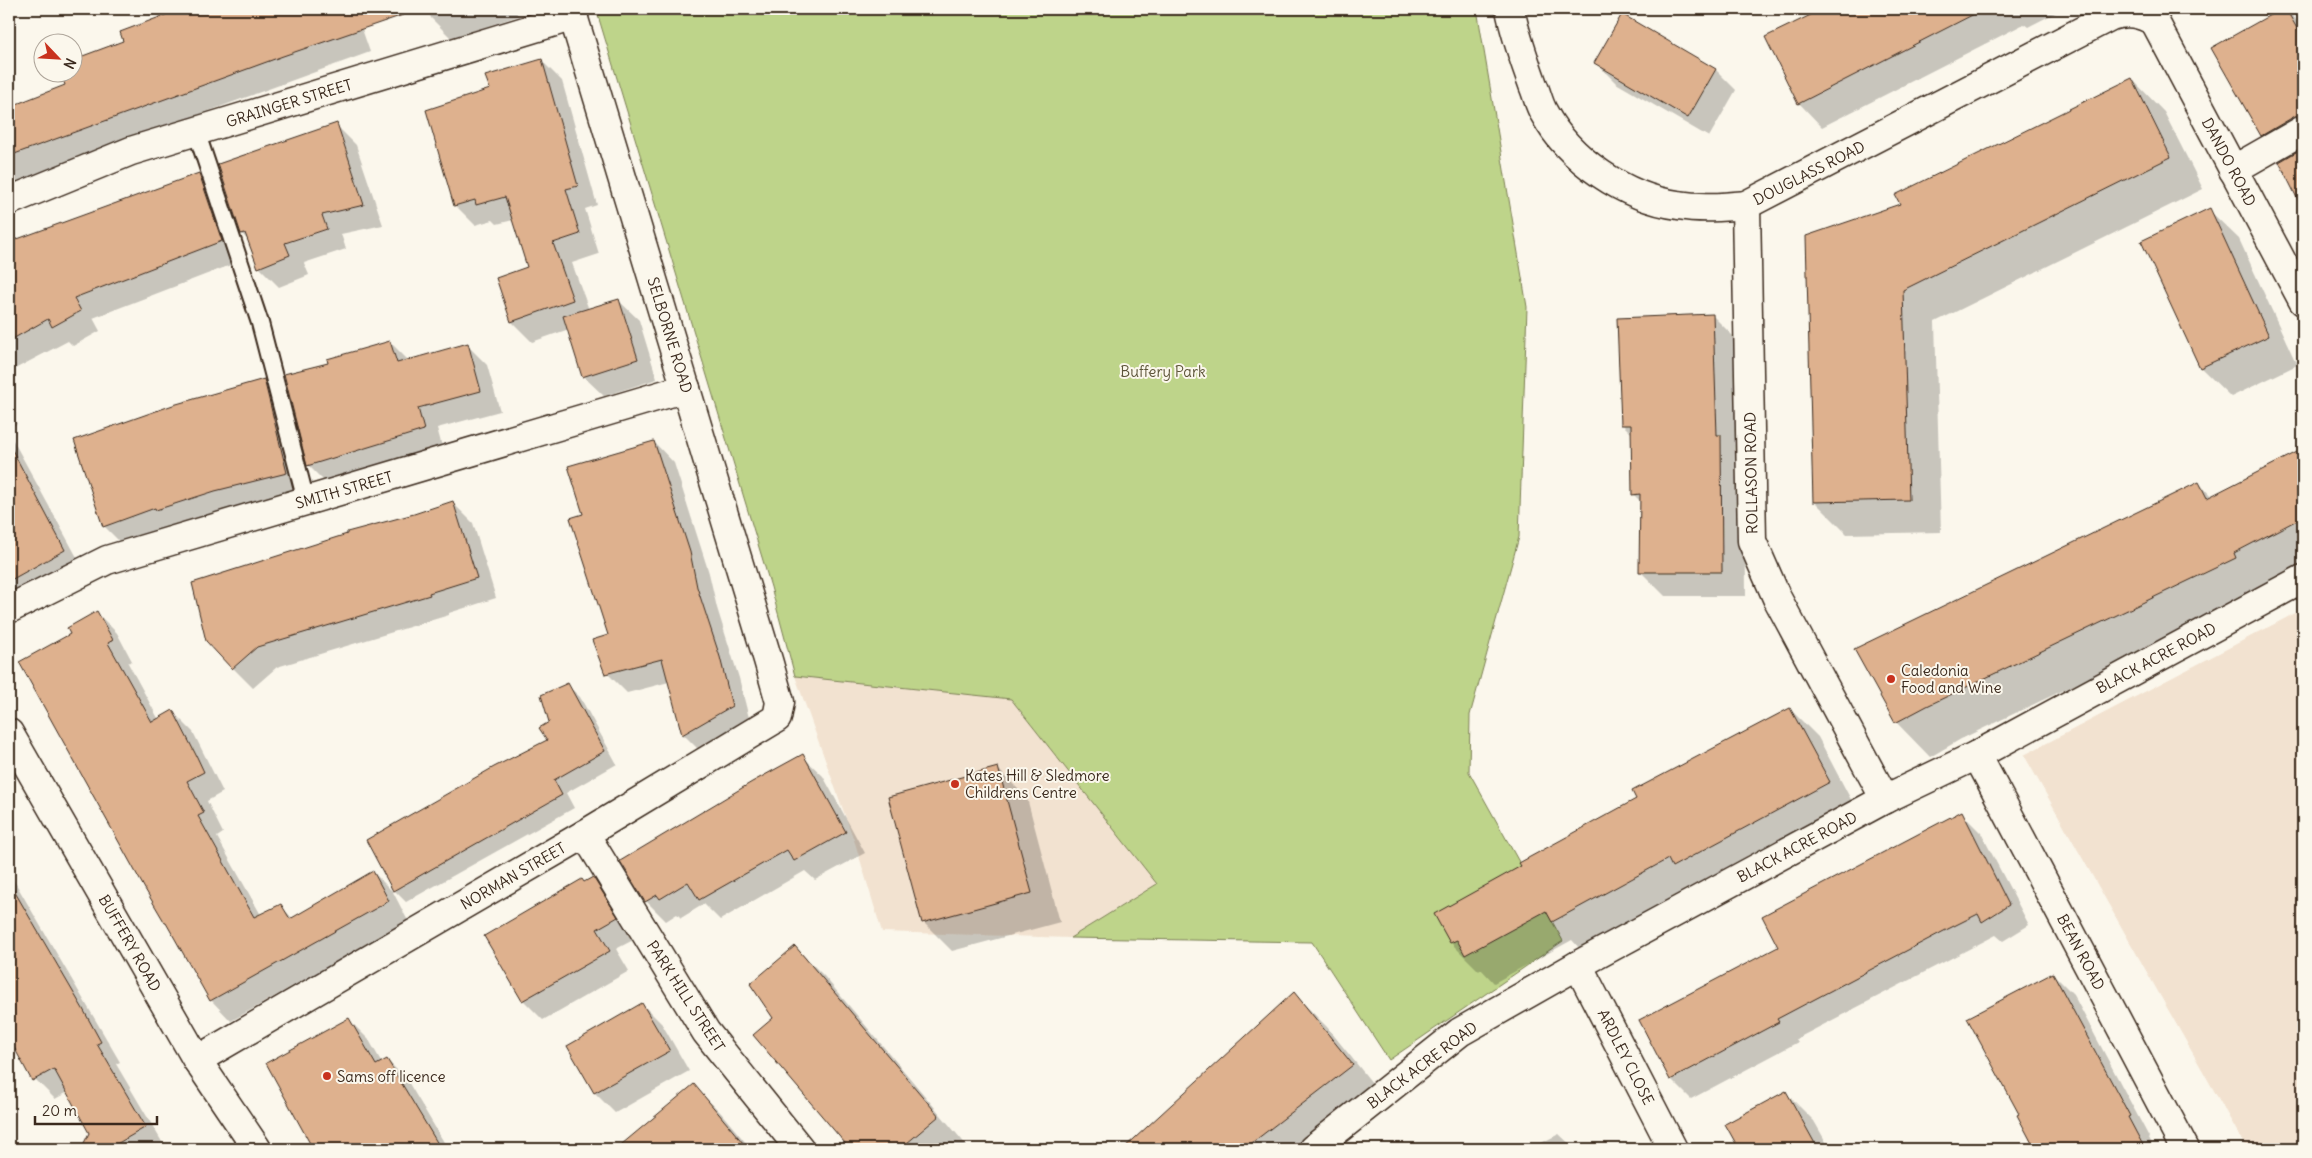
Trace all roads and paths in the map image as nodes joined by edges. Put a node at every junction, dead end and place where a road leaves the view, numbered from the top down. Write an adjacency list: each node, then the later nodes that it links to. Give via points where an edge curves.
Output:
1 (1510, 9): 8 (street, DOUGLASS ROAD, via 1515,36 1544,113 1562,139 1586,162 1611,180 1643,196 1676,205 1711,208)
2 (573, 12): 5 (street, GRAINGER STREET); 10 (street, SELBORNE ROAD)
3 (2155, 22): 6 (street, DANDO ROAD); 8 (street, DOUGLASS ROAD, via 2134,13 2110,16)
4 (2303, 130): 6 (street)
5 (196, 131): 7 (street, GRAINGER STREET, via 131,151); 11 (lane, via 260,323)
6 (2233, 170): 9 (street, DANDO ROAD)
7 (9, 202)
8 (1746, 205): 17 (street, ROLLASON ROAD, via 1752,541 1777,598)
9 (2303, 301)
10 (686, 388): 11 (street, SMITH STREET); 14 (street, SELBORNE ROAD)
11 (306, 501): 13 (street, SMITH STREET, via 107,560)
12 (2303, 579): 16 (street, BLACK ACRE ROAD)
13 (9, 609)
14 (768, 660): 18 (street, NORMAN STREET, via 780,702 777,718)
15 (9, 733): 20 (street, BUFFERY ROAD)
16 (1977, 755): 17 (street, BLACK ACRE ROAD); 25 (street, BEAN ROAD)
17 (1885, 799): 19 (street, BLACK ACRE ROAD)
18 (585, 834): 20 (street, NORMAN STREET); 22 (street, PARK HILL STREET, via 706,1032)
19 (1578, 966): 23 (street, BLACK ACRE ROAD, via 1460,1032); 24 (street, ARDLEY CLOSE)
20 (197, 1060): 21 (street, BUFFERY ROAD)
21 (257, 1149)
22 (800, 1149)
23 (1314, 1149)
24 (1673, 1149)
25 (2185, 1149)

